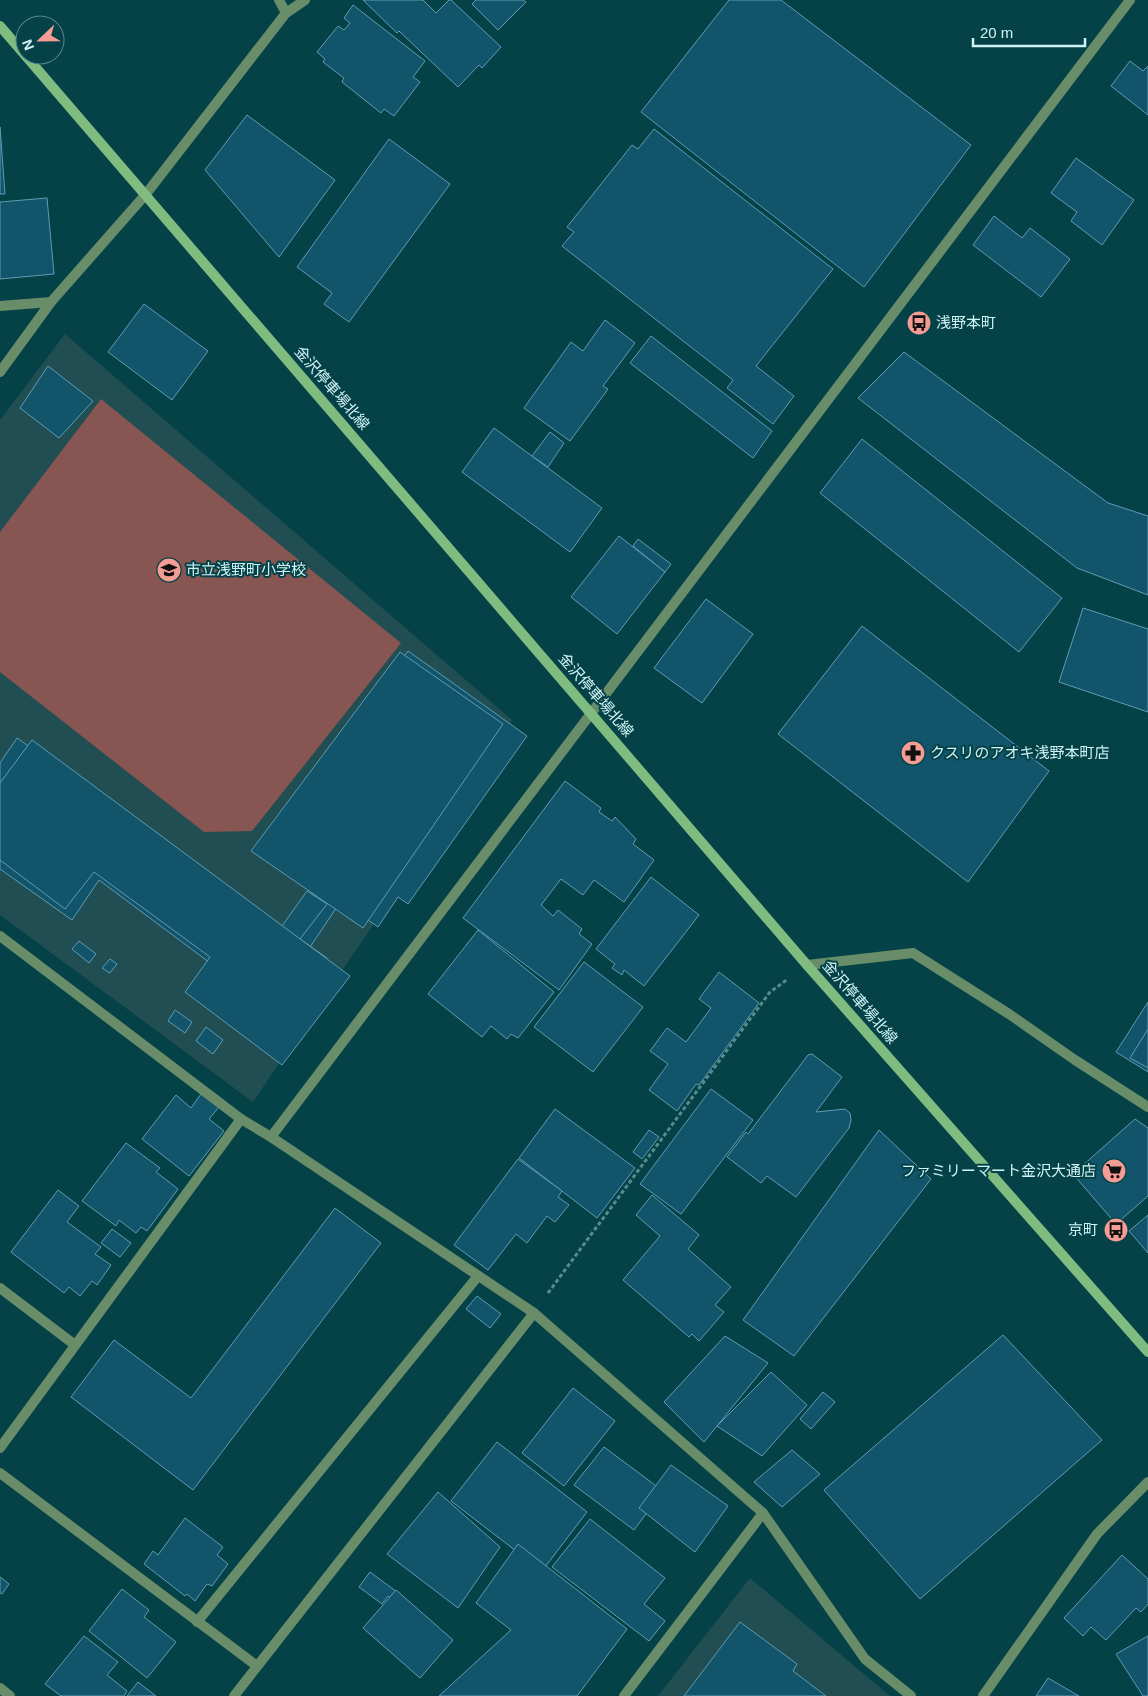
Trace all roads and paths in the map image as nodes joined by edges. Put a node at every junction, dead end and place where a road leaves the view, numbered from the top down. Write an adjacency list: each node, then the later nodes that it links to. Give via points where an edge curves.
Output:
1 (278, 0): 4 (street)
2 (305, 0): 4 (street)
3 (1130, 0): 12 (street)
4 (286, 13): 8 (street)
5 (0, 26): 6 (main road, 金沢停車場北線)
6 (15, 43)
7 (34, 65): 8 (main road, 金沢停車場北線)
8 (146, 194): 9 (street); 12 (main road, 金沢停車場北線)
9 (51, 302): 10 (street); 11 (street)
10 (0, 306)
11 (0, 372)
12 (592, 714): 14 (main road, 金沢停車場北線); 17 (street)
13 (0, 936): 16 (street)
14 (807, 965): 15 (street, via 913,953); 20 (path, via 770,992); 22 (main road, 金沢停車場北線)
15 (1148, 1107)
16 (241, 1119): 17 (street); 21 (street)
17 (271, 1137): 18 (street)
18 (478, 1276): 20 (street); 27 (street)
19 (0, 1288): 21 (street)
20 (534, 1313): 26 (street); 28 (street)
21 (75, 1345): 23 (street)
22 (1148, 1352)
23 (0, 1448)
24 (0, 1473): 27 (street)
25 (1148, 1482): 34 (street, via 1097,1534)
26 (763, 1513): 32 (street); 33 (street, via 865,1659)
27 (197, 1622): 28 (street)
28 (257, 1666): 31 (street)
29 (0, 1688): 30 (street)
30 (10, 1696)
31 (234, 1696)
32 (624, 1696)
33 (910, 1696)
34 (983, 1696)

